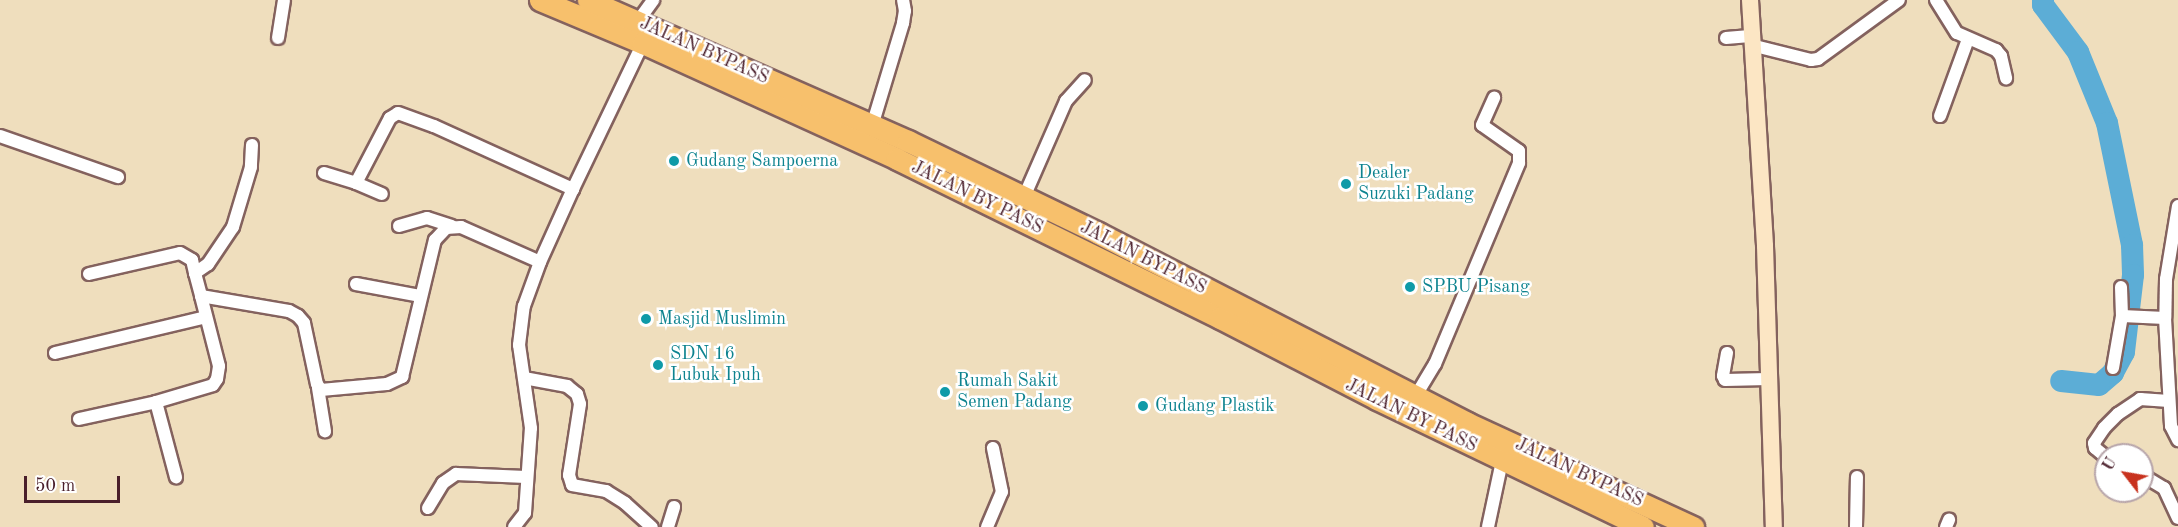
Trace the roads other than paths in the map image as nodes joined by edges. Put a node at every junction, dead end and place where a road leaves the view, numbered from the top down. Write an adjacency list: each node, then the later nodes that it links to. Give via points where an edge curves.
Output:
1 (284, 0): 10 (street)
2 (540, 0): 14 (highway, JALAN BY PASS)
3 (588, 0): 9 (highway, JALAN BYPASS)
4 (653, 0): 9 (street)
5 (903, 0): 19 (street, via 903,23)
6 (1750, 0): 13 (street)
7 (1899, 0): 13 (street, via 1818,59)
8 (1936, 0): 12 (street, via 1957,33)
9 (638, 21): 19 (highway, JALAN BYPASS)
10 (278, 38)
11 (1726, 38): 13 (street)
12 (1968, 39): 15 (street, via 1996,50); 18 (street)
13 (1750, 40): 45 (street, via 1765,246)
14 (644, 43): 25 (street); 28 (highway, JALAN BY PASS, via 897,159)
15 (2006, 78)
16 (1084, 80): 28 (street, via 1066,101)
17 (1494, 98): 47 (street, via 1482,125 1519,151 1519,163 1435,364)
18 (1940, 116)
19 (872, 126): 28 (highway, JALAN BYPASS)
20 (0, 136): 23 (street)
21 (252, 145): 32 (street, via 251,167 233,227 208,264)
22 (324, 173): 24 (street)
23 (118, 177)
24 (356, 183): 25 (street, via 390,118 398,113); 26 (street)
25 (573, 189): 31 (street)
26 (382, 194)
27 (2178, 206): 40 (street, via 2166,279)
28 (1032, 210): 47 (highway, JALAN BYPASS); 55 (highway, JALAN BY PASS)
29 (399, 225): 30 (street, via 427,218)
30 (452, 226): 31 (street); 37 (street, via 435,240)
31 (540, 262): 44 (street, via 521,322 519,345)
32 (195, 273): 33 (street, via 192,260 180,253); 36 (street)
33 (89, 274)
34 (356, 284): 37 (street)
35 (2121, 287): 39 (street)
36 (201, 296): 38 (street); 46 (street, via 290,311 298,316 304,323)
37 (421, 296): 46 (street, via 402,377 387,384 326,392)
38 (206, 317): 41 (street); 49 (street, via 219,366 218,379 207,388)
39 (2127, 317): 40 (street); 43 (street)
40 (2165, 318): 48 (street)
41 (55, 352)
42 (1727, 353): 45 (street, via 1725,380)
43 (2113, 368)
44 (524, 378): 57 (street, via 531,428); 66 (street, via 567,386 577,394 580,404 569,476 572,484 606,491)
45 (1768, 379): 72 (street)
46 (318, 388): 51 (street)
47 (1415, 398): 71 (highway, JALAN BYPASS)
48 (2169, 401): 52 (street, via 2171,426); 53 (street, via 2140,399 2118,414)
49 (156, 402): 50 (street); 56 (street)
50 (79, 419)
51 (325, 431)
52 (2178, 441)
53 (2094, 443)
54 (993, 448): 68 (street, via 1002,492)
55 (1502, 461): 69 (street); 70 (highway, JALAN BYPASS)
56 (176, 477)
57 (526, 477): 61 (street, via 456,474 443,483); 62 (street)
58 (1857, 477): 73 (street)
59 (2154, 482): 63 (street, via 2164,488)
60 (674, 507): 67 (street)
61 (428, 508)
62 (525, 513): 64 (street); 65 (street)
63 (2178, 518)
64 (514, 527)
65 (529, 527)
66 (652, 527)
67 (668, 527)
68 (987, 527)
69 (1488, 527)
70 (1643, 527)
71 (1693, 527)
72 (1774, 527)
73 (1856, 527)

